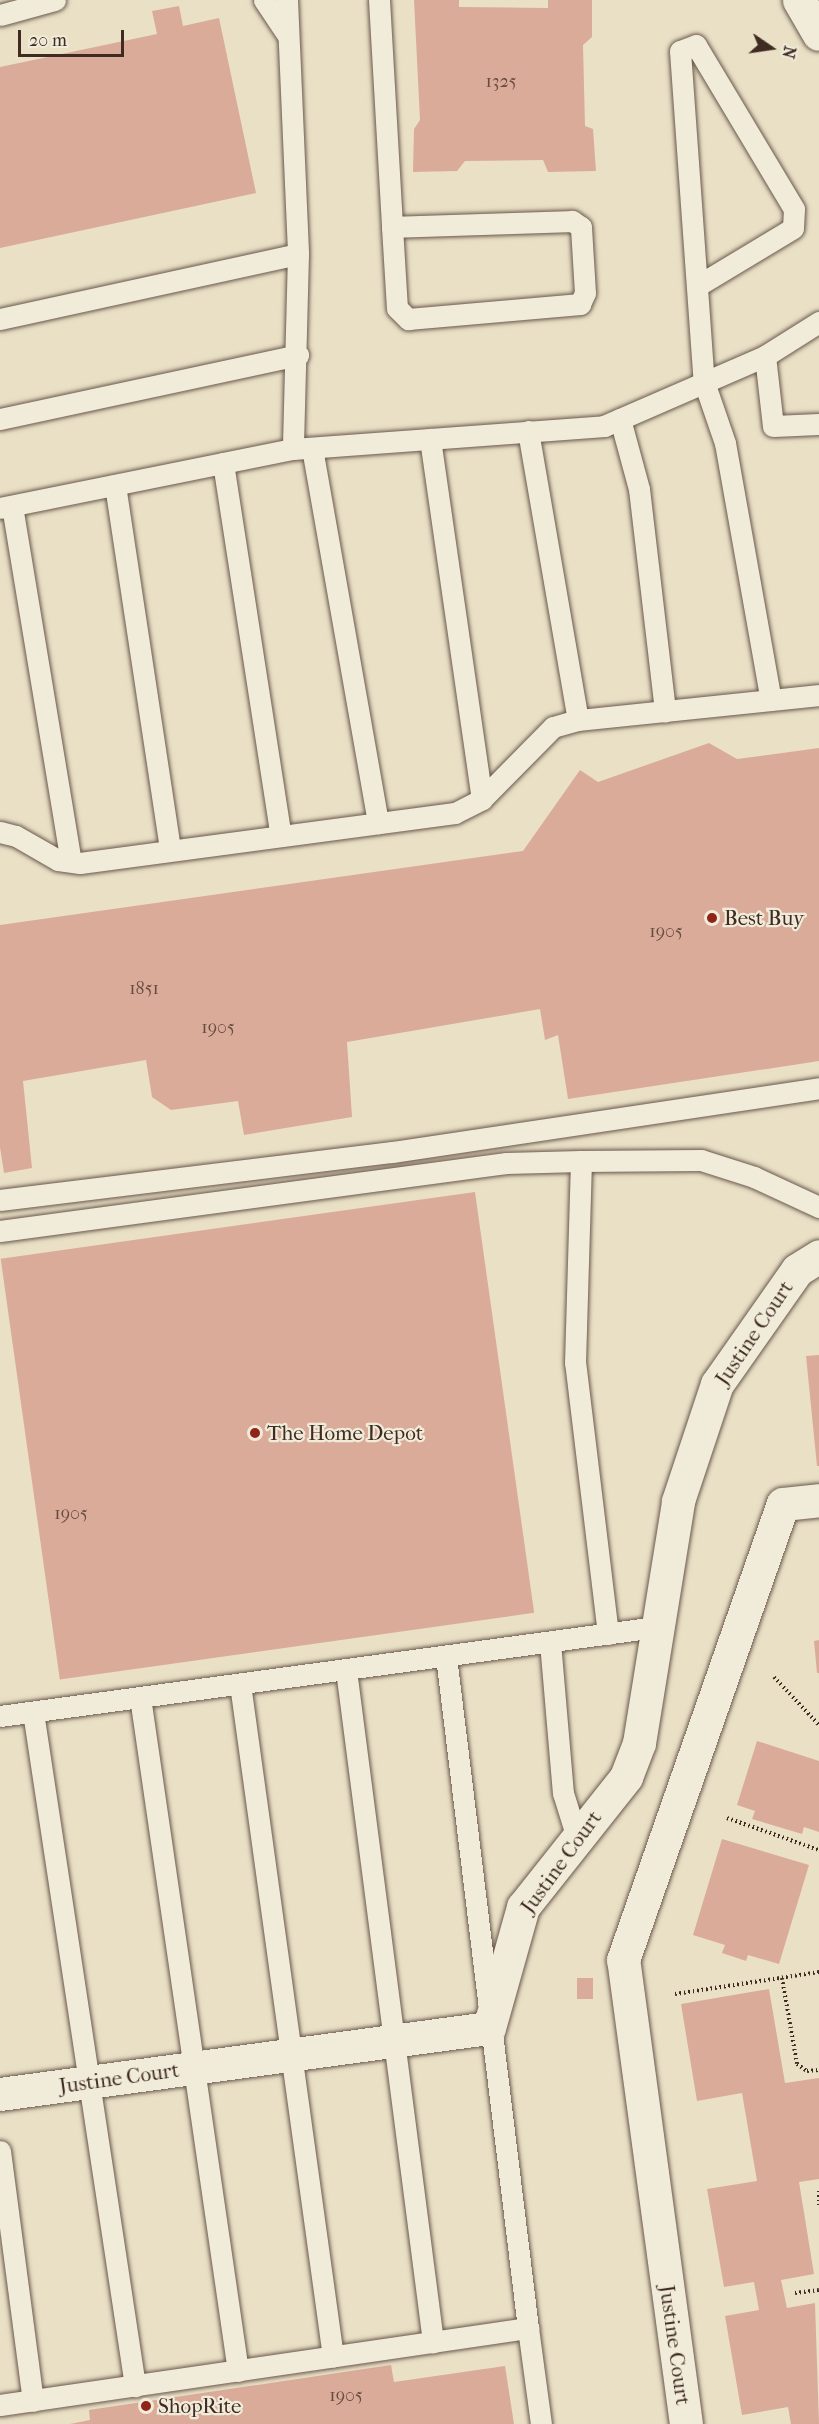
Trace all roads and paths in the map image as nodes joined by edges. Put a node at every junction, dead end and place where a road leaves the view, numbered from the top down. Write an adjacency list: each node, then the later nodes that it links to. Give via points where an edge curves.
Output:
1 (54, 0): 6 (lane)
2 (264, 0): 8 (lane)
3 (287, 0): 8 (lane)
4 (379, 0): 9 (lane)
5 (799, 0): 7 (street)
6 (0, 15)
7 (819, 34)
8 (288, 36): 10 (lane)
9 (392, 226): 9 (lane, via 397,308 408,320 580,304 585,293 581,227 572,221)
10 (298, 254): 12 (lane); 14 (lane)
11 (698, 286): 11 (lane, via 680,51 696,45 794,209 793,228); 16 (lane)
12 (0, 319)
13 (819, 322): 15 (lane)
14 (298, 355): 18 (lane); 22 (lane)
15 (765, 356): 16 (lane); 19 (lane, via 773,426)
16 (704, 382): 17 (lane); 27 (lane, via 725,443)
17 (620, 418): 20 (lane, via 604,426); 28 (lane, via 639,489)
18 (0, 419)
19 (819, 424)
20 (528, 431): 21 (lane); 29 (lane)
21 (430, 438): 22 (lane); 30 (lane)
22 (302, 448): 23 (lane); 31 (lane)
23 (223, 463): 24 (lane); 33 (lane)
24 (115, 485): 25 (lane); 34 (lane)
25 (6, 507): 35 (lane)
26 (819, 695): 27 (lane)
27 (771, 700): 28 (lane)
28 (665, 711): 29 (lane)
29 (578, 720): 30 (lane, via 553,727)
30 (482, 799): 31 (lane, via 455,813)
31 (378, 823): 33 (lane)
32 (0, 832): 35 (lane, via 16,836 58,860)
33 (281, 836): 34 (lane)
34 (170, 850): 35 (lane)
35 (71, 861)
36 (819, 1088): 38 (lane, via 392,1152)
37 (581, 1161): 39 (lane, via 701,1160 754,1177); 40 (lane, via 506,1163); 44 (lane, via 575,1363)
38 (0, 1200)
39 (819, 1207)
40 (0, 1231)
41 (819, 1256): 43 (street, Justine Court, via 798,1270 717,1384 678,1501)
42 (819, 1500): 80 (street, Justine Court, via 783,1504 623,1960)
43 (656, 1627): 44 (lane); 55 (street, Justine Court, via 639,1743 626,1777)
44 (608, 1634): 45 (lane)
45 (550, 1642): 46 (lane); 55 (lane, via 563,1793)
46 (446, 1656): 47 (lane); 60 (lane)
47 (346, 1670): 49 (lane); 61 (lane)
48 (774, 1677): 53 (path)
49 (240, 1684): 50 (lane); 62 (lane)
50 (140, 1697): 51 (lane); 63 (lane)
51 (33, 1712): 52 (lane); 65 (lane)
52 (0, 1716)
53 (819, 1725)
54 (727, 1818): 56 (path)
55 (577, 1838): 60 (street, Justine Court, via 523,1907)
56 (819, 1850)
57 (819, 1972): 58 (path)
58 (782, 1978): 59 (path); 64 (path, via 797,2064 807,2071)
59 (675, 1994)
60 (489, 2028): 61 (street, Justine Court); 72 (lane)
61 (394, 2041): 62 (street, Justine Court); 73 (lane)
62 (289, 2055): 63 (street, Justine Court); 74 (lane)
63 (193, 2068): 65 (street, Justine Court); 75 (lane)
64 (819, 2070)
65 (90, 2082): 66 (street, Justine Court); 76 (lane)
66 (0, 2094)
67 (0, 2151): 77 (lane)
68 (819, 2191): 69 (path)
69 (819, 2205)
70 (819, 2290): 71 (path)
71 (795, 2293)
72 (528, 2328): 73 (lane); 79 (lane)
73 (433, 2342): 74 (lane)
74 (333, 2357): 75 (lane)
75 (238, 2371): 76 (lane)
76 (135, 2385): 77 (lane)
77 (33, 2401): 78 (lane)
78 (0, 2405)
79 (541, 2424)
80 (686, 2424)

